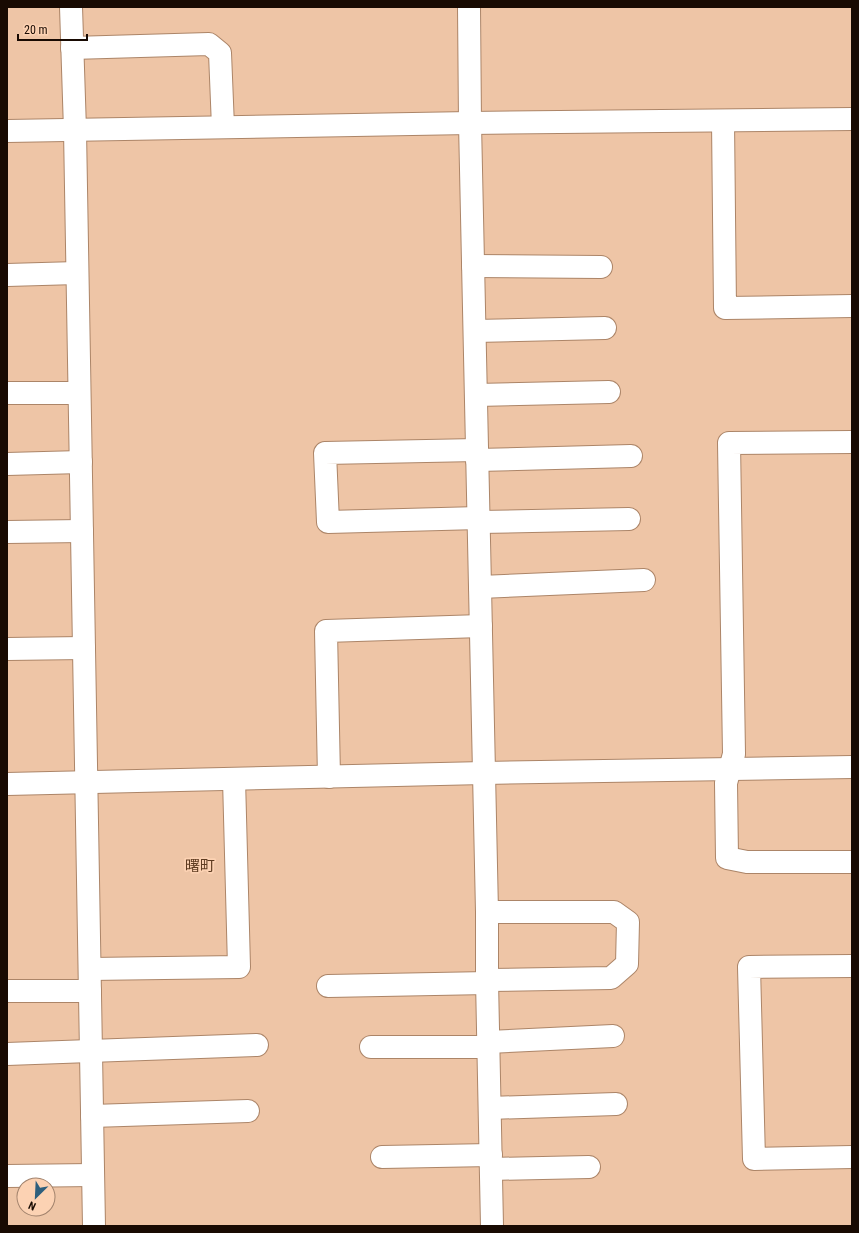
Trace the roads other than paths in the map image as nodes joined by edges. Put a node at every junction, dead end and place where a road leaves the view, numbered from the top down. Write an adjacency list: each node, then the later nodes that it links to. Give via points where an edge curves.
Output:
1 (71, 7): 3 (street)
2 (469, 7): 6 (street)
3 (72, 48): 7 (street, via 209,44 220,53); 8 (street)
4 (852, 119): 5 (street)
5 (723, 121): 6 (street); 14 (street, via 725,308)
6 (470, 123): 7 (street); 10 (street)
7 (223, 127): 8 (street)
8 (75, 130): 9 (street); 12 (street)
9 (7, 131)
10 (473, 266): 11 (street); 16 (street)
11 (601, 268)
12 (77, 273): 13 (street); 17 (street)
13 (7, 275)
14 (852, 306)
15 (605, 328): 16 (street)
16 (475, 331): 20 (street)
17 (79, 392): 19 (street); 24 (street)
18 (609, 392): 20 (street)
19 (7, 393)
20 (476, 395): 22 (street)
21 (852, 442): 36 (street, via 729,444 734,754)
22 (477, 455): 23 (street); 27 (street); 27 (street, via 325,453 328,522)
23 (631, 456)
24 (81, 462): 25 (street); 28 (street)
25 (7, 464)
26 (629, 519): 27 (street)
27 (479, 520): 31 (street)
28 (82, 531): 29 (street); 33 (street)
29 (7, 532)
30 (644, 580): 31 (street)
31 (480, 587): 32 (street)
32 (481, 626): 37 (street); 38 (street, via 326,631)
33 (84, 648): 34 (street); 40 (street)
34 (7, 649)
35 (852, 767): 36 (street)
36 (730, 768): 37 (street); 42 (street, via 726,783 727,858 747,862)
37 (484, 773): 38 (street); 43 (street)
38 (329, 777): 39 (street)
39 (234, 779): 40 (street); 45 (street, via 239,967)
40 (87, 783): 41 (street); 45 (street)
41 (7, 784)
42 (852, 862)
43 (487, 912): 46 (street); 46 (street, via 614,912 628,922 628,929 627,964 611,978)
44 (852, 966): 61 (street, via 749,967 754,1160)
45 (90, 969): 49 (street)
46 (487, 982): 47 (street); 51 (street)
47 (328, 986)
48 (7, 991): 49 (street)
49 (90, 991): 54 (street)
50 (613, 1036): 51 (street)
51 (488, 1044): 53 (street); 57 (street)
52 (257, 1045): 54 (street)
53 (371, 1047)
54 (91, 1051): 55 (street); 59 (street)
55 (7, 1054)
56 (616, 1104): 57 (street)
57 (490, 1108): 62 (street)
58 (248, 1111): 59 (street)
59 (92, 1116): 64 (street)
60 (382, 1157): 62 (street)
61 (852, 1157)
62 (491, 1162): 63 (street); 67 (street)
63 (589, 1168)
64 (93, 1175): 65 (street); 66 (street)
65 (7, 1176)
66 (94, 1226)
67 (492, 1226)

